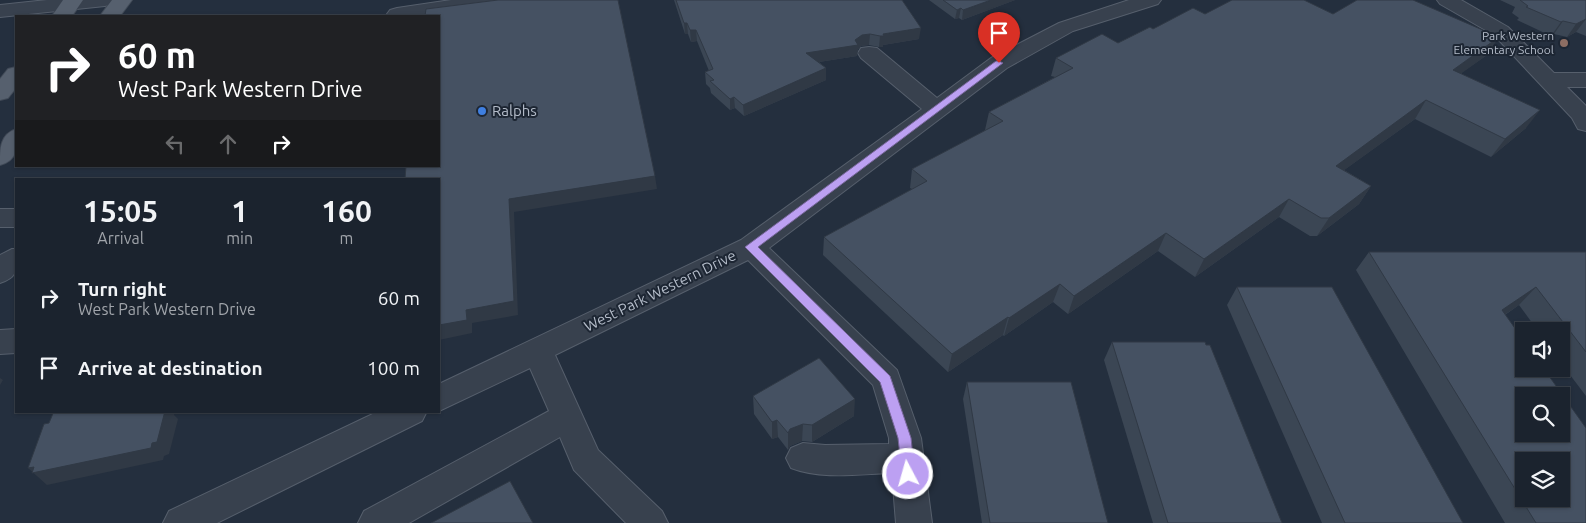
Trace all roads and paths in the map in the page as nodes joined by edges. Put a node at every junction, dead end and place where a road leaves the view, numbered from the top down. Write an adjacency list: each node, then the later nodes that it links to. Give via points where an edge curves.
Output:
1 (104, 0): 6 (street)
2 (122, 0): 9 (main road)
3 (491, 0): 8 (street)
4 (1151, 0): 15 (street, West Park Western Drive, via 1066,27 999,63)
5 (1447, 0): 12 (street, via 1501,31)
6 (68, 7): 7 (street)
7 (0, 11)
8 (397, 14)
9 (111, 15)
10 (869, 53): 15 (street)
11 (15, 75): 14 (main road)
12 (1548, 80): 13 (street); 16 (street, via 1583,116)
13 (1586, 80)
14 (0, 93)
15 (937, 109): 21 (street, West Park Western Drive)
16 (1586, 124)
17 (15, 138): 18 (main road)
18 (0, 157)
19 (0, 218): 20 (street)
20 (15, 218)
21 (750, 247): 26 (street, West Park Western Drive); 31 (street, via 886,380 905,438)
22 (15, 259): 23 (street)
23 (0, 273)
24 (15, 340): 25 (street)
25 (0, 342)
26 (538, 350): 27 (street, West Park Western Drive); 29 (street)
27 (440, 398)
28 (407, 413): 32 (street)
29 (567, 417): 33 (street); 34 (street, via 586,460)
30 (803, 458): 31 (street)
31 (907, 458): 35 (street)
32 (181, 523)
33 (376, 523)
34 (650, 523)
35 (914, 523)

